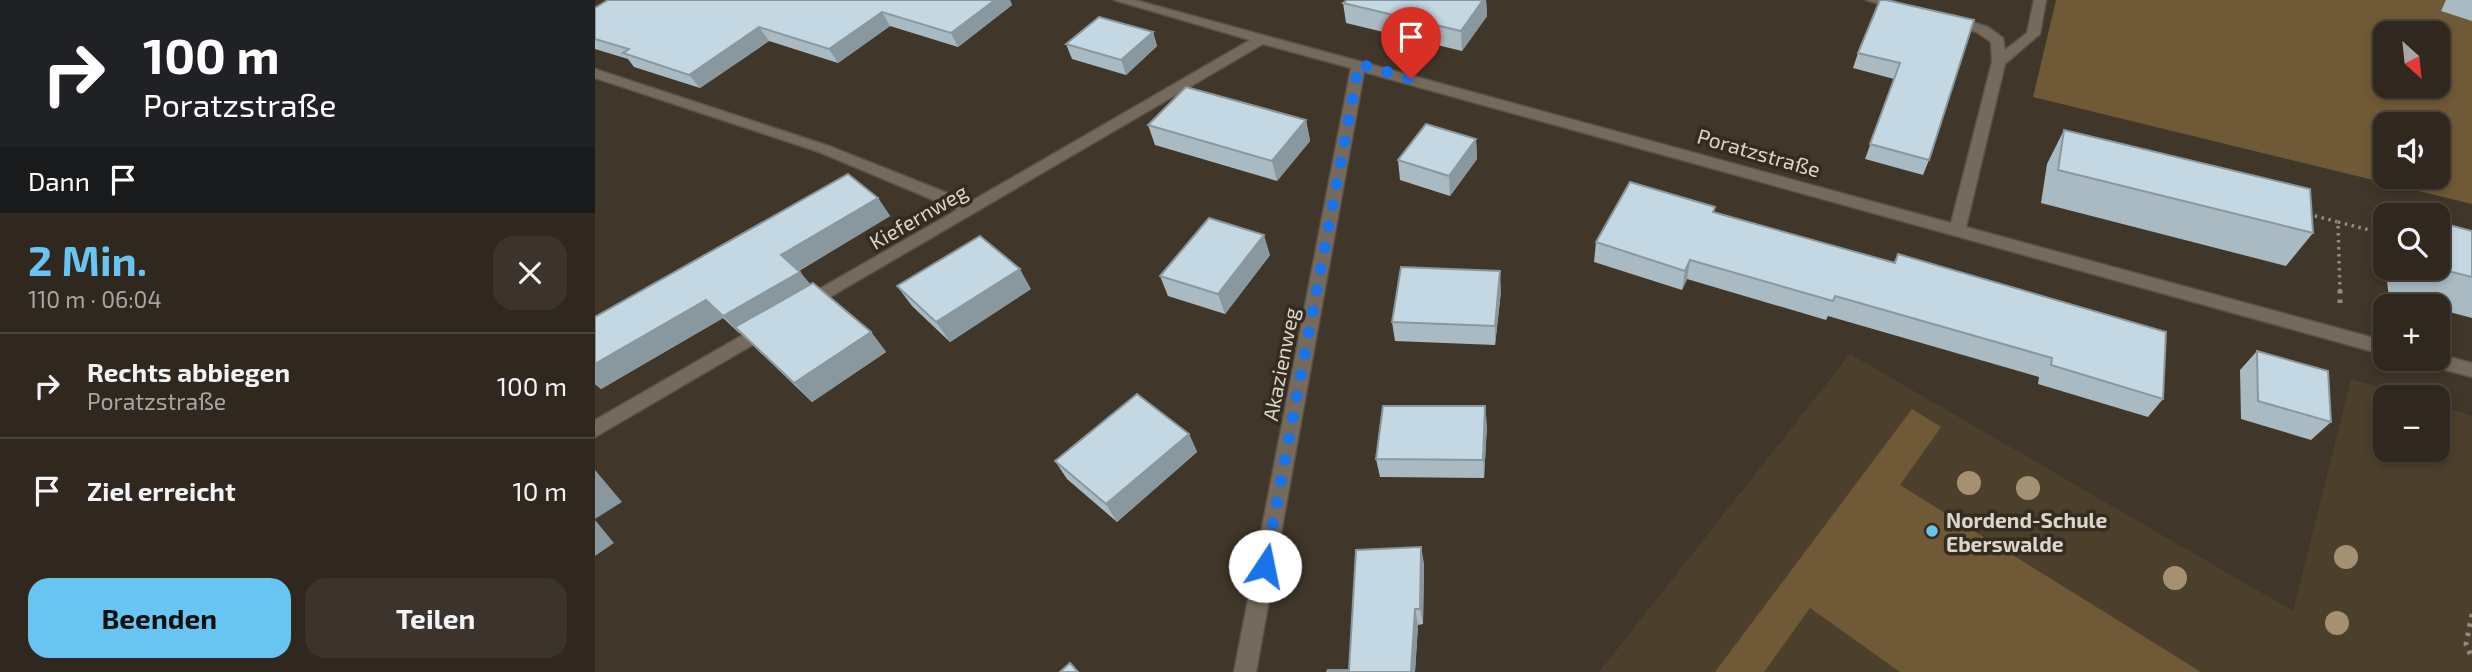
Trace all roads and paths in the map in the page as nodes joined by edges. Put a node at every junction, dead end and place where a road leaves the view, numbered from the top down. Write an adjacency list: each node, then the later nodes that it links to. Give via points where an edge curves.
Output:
1 (1120, 0): 6 (street, Poratzstraße)
2 (1872, 0): 4 (street)
3 (2040, 0): 7 (street, via 2033,34)
4 (1912, 9)
5 (1938, 16): 7 (street, via 1983,30 1998,41)
6 (1262, 39): 8 (street, Poratzstraße); 10 (street, Kiefernweg)
7 (1999, 62): 14 (street)
8 (1359, 64): 14 (street, Poratzstraße); 22 (street, Akazienweg)
9 (595, 73): 10 (street, via 824,149)
10 (971, 209): 19 (street, Kiefernweg)
11 (2298, 211): 12 (path)
12 (2338, 222): 13 (path); 15 (path)
13 (2373, 231)
14 (1957, 232): 15 (street, Poratzstraße)
15 (2340, 336): 16 (street, Poratzstraße)
16 (2373, 345)
17 (2450, 364): 18 (street)
18 (2472, 370)
19 (595, 429)
20 (2472, 614): 21 (path, via 2466,644)
21 (2472, 658)
22 (1245, 672)

